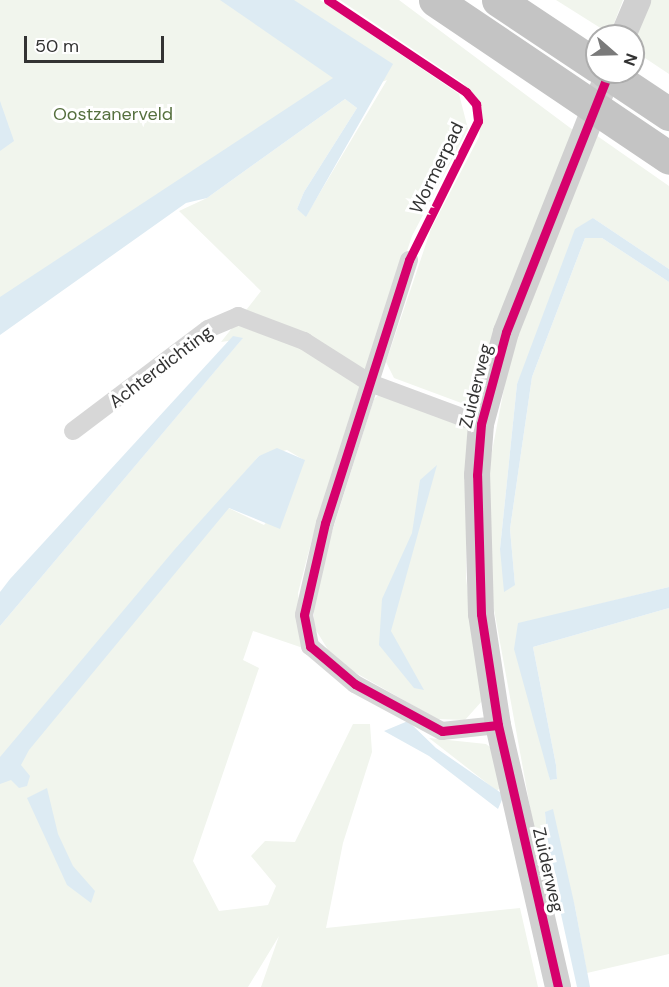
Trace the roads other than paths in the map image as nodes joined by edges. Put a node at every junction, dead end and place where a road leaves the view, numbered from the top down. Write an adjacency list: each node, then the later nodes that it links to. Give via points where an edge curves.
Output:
1 (435, 0): 9 (highway)
2 (498, 0): 5 (highway)
3 (638, 0): 4 (street)
4 (629, 24)
5 (585, 58)
6 (603, 84): 12 (street, Zuiderweg, via 506,332)
7 (625, 84): 8 (highway)
8 (657, 106)
9 (669, 158)
10 (410, 260): 11 (street)
11 (370, 383): 12 (street, Achterdichting); 13 (street, Achterdichting, via 303,342 238,316 208,329); 14 (street, via 325,523 306,603 310,646 355,684 442,731)
12 (481, 424): 14 (street, Zuiderweg, via 476,545)
13 (74, 431)
14 (498, 725): 15 (street, Zuiderweg)
15 (558, 987)

